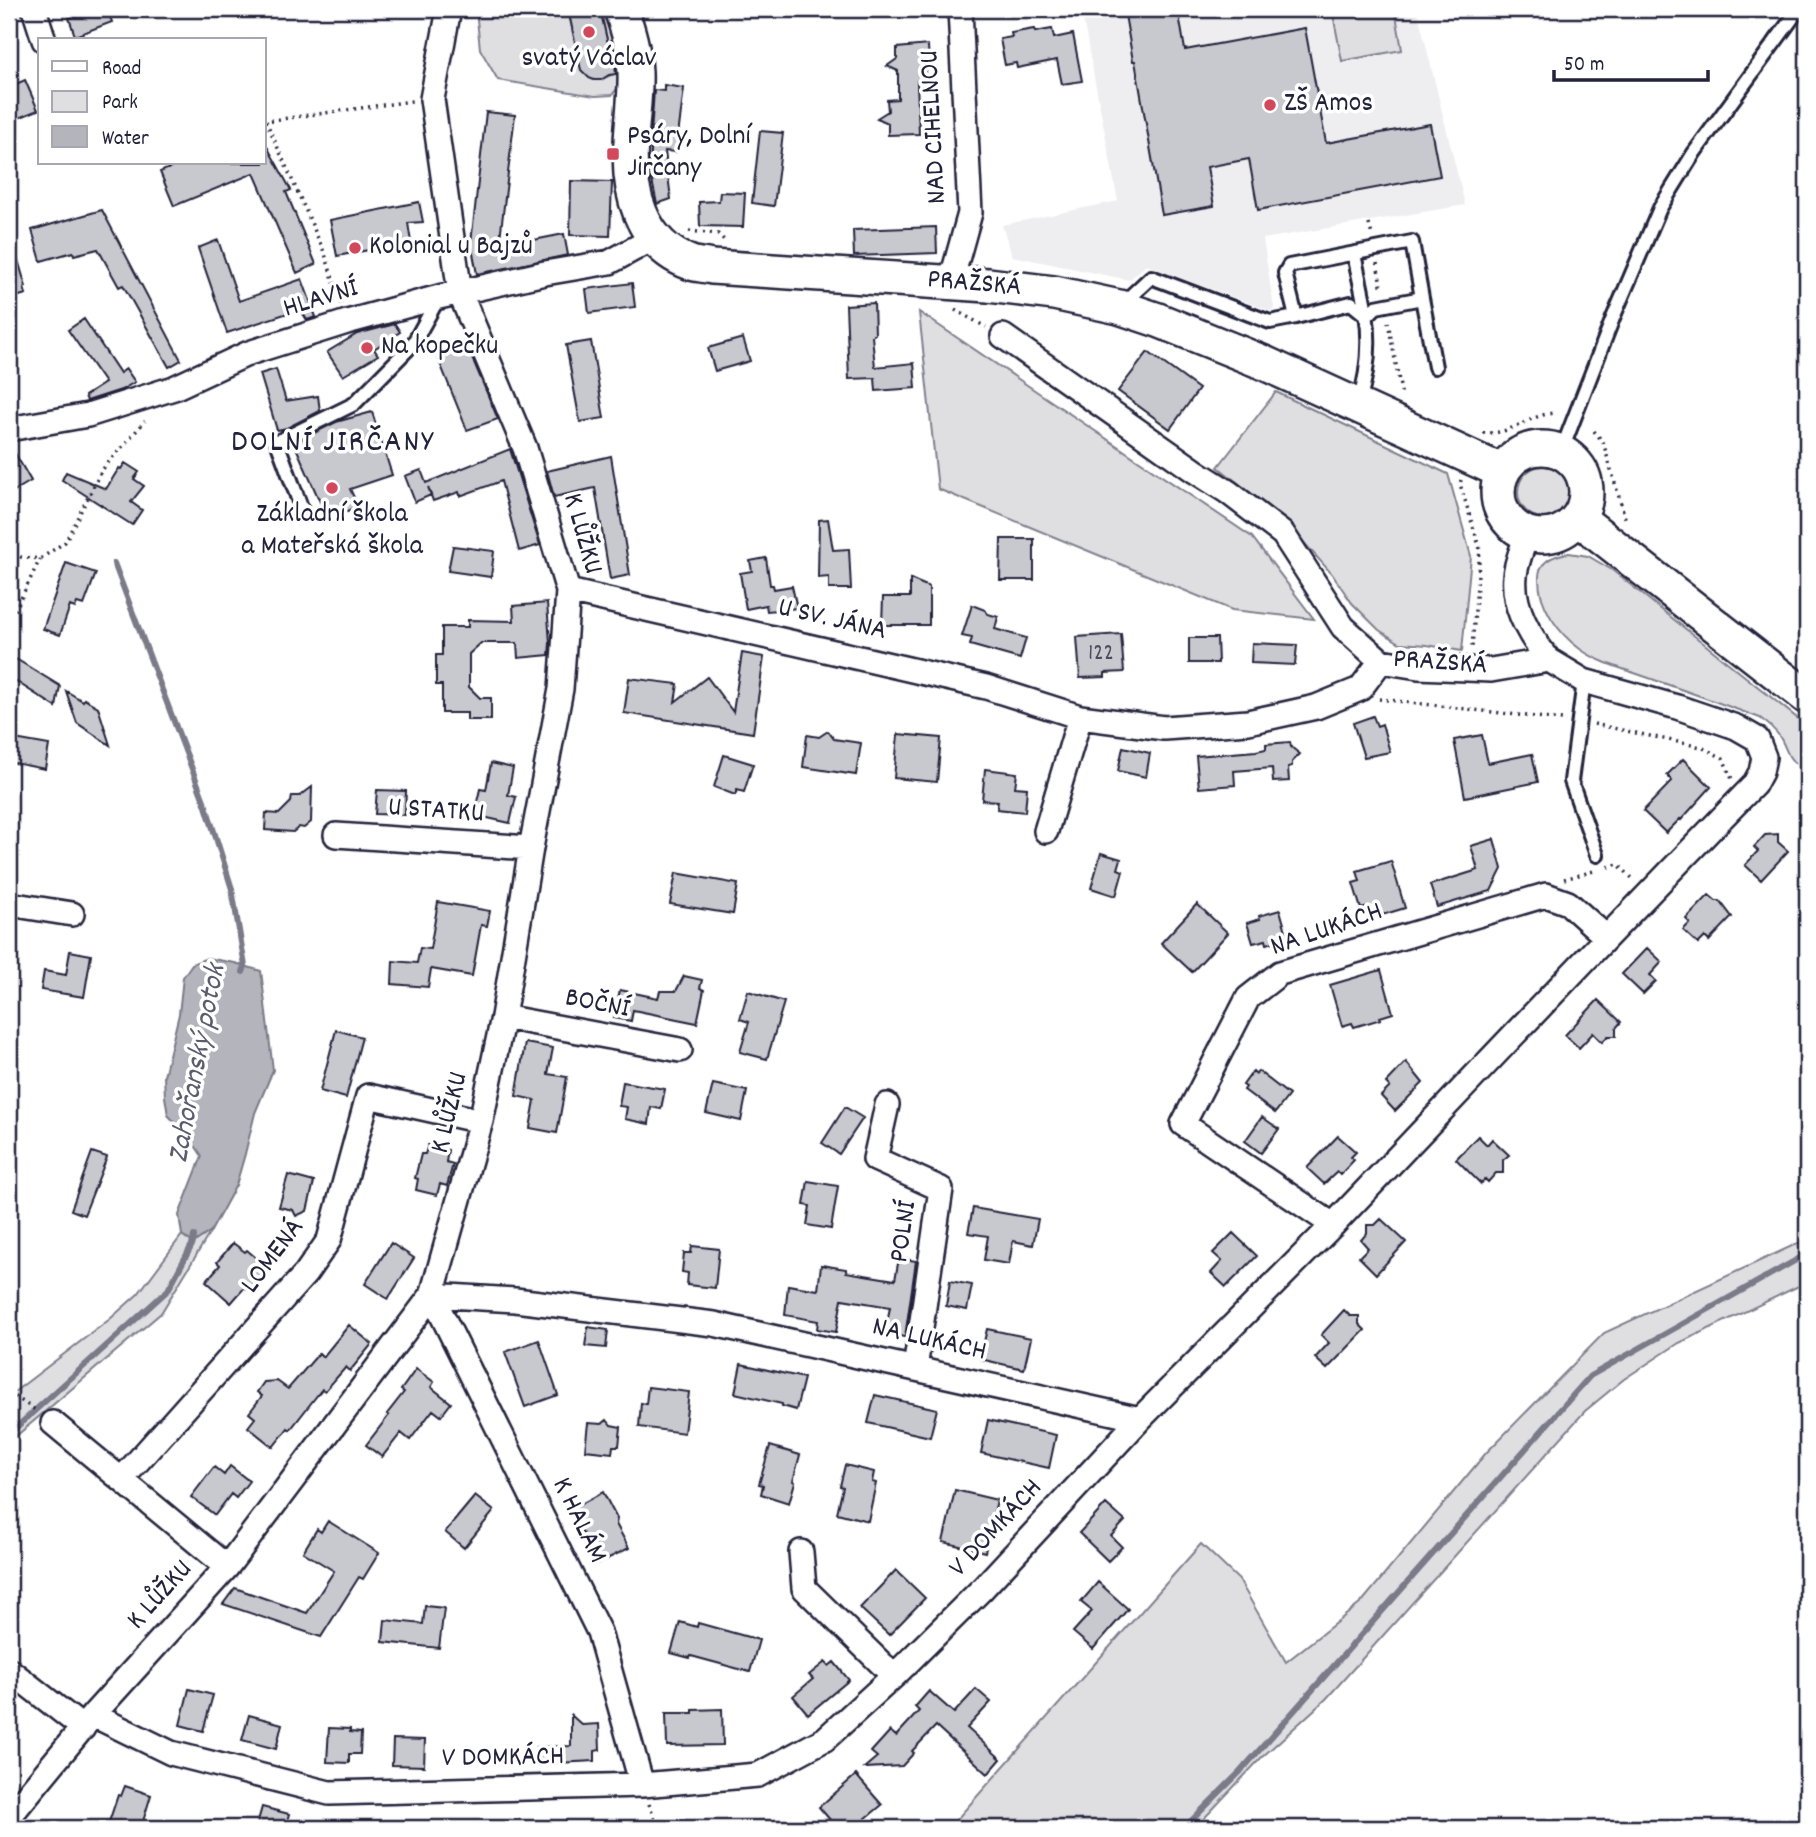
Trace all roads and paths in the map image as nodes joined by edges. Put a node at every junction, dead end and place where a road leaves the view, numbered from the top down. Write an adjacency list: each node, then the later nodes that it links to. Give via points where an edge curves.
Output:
1 (34, 9): 6 (street)
2 (449, 9): 7 (street, K LŮŽKU)
3 (621, 9): 10 (main road, PRAŽSKÁ, via 634,49 632,184 641,218)
4 (960, 9): 12 (street, NAD CIHELNOU, via 970,213)
5 (1799, 9): 29 (lane, via 1694,153 1660,208)
6 (43, 38)
7 (432, 99): 8 (path); 13 (street, K LŮŽKU)
8 (266, 119)
9 (266, 121): 18 (path, via 325,254)
10 (654, 238): 12 (main road, PRAŽSKÁ, via 676,256 712,267); 13 (street, HLAVNÍ, via 610,262)
11 (1354, 254): 14 (lane, via 1412,242); 16 (lane); 17 (lane, via 1289,267 1285,273)
12 (947, 281): 15 (main road, PRAŽSKÁ, via 1054,293)
13 (449, 295): 18 (street, HLAVNÍ); 32 (lane, via 413,344 354,404 277,442); 38 (street, K LŮŽKU, via 525,448)
14 (1422, 298): 16 (lane, via 1376,307); 20 (lane)
15 (1119, 307): 17 (lane, via 1151,277 1270,322); 23 (main road, PRAŽSKÁ, via 1201,337)
16 (1367, 316): 17 (lane, via 1351,303); 23 (lane, via 1366,374)
17 (1296, 317)
18 (347, 322): 26 (street, HLAVNÍ, via 249,353 174,388 88,415)
19 (1003, 336): 41 (street, PRAŽSKÁ, via 1283,534 1343,627)
20 (1435, 367)
21 (1393, 398): 22 (path)
22 (1402, 402)
23 (1358, 406): 30 (main road, PRAŽSKÁ)
24 (1554, 414): 28 (path, via 1507,431)
25 (147, 418): 37 (path, via 102,470 65,542)
26 (9, 429)
27 (1594, 431): 34 (path, via 1602,442)
28 (1482, 433)
29 (1561, 452): 30 (main road, via 1548,448 1522,453); 33 (main road, via 1572,459 1585,481 1587,494)
30 (1503, 472): 35 (main road, via 1498,496 1501,509)
31 (1461, 478): 42 (path, via 1480,549)
32 (301, 507)
33 (1578, 518): 35 (main road, via 1555,534); 44 (main road)
34 (1626, 522)
35 (1527, 534): 40 (street, via 1515,575 1516,602)
36 (9, 548): 37 (path, via 21,557)
37 (40, 559): 39 (path)
38 (568, 591): 45 (street, U SV. JÁNA, via 986,687); 48 (street, K LŮŽKU, via 561,690)
39 (9, 623)
40 (1549, 660): 42 (street, PRAŽSKÁ); 43 (street)
41 (1381, 662): 42 (street, PRAŽSKÁ); 45 (street, U SV. JÁNA, via 1360,690 1317,707 1248,722 1164,728)
42 (1470, 669)
43 (1584, 681): 49 (lane, via 1571,781); 52 (street, via 1736,727 1757,739 1765,757 1754,785)
44 (1807, 697)
45 (1080, 717): 46 (street)
46 (1046, 831)
47 (336, 835): 48 (street, U STATKU)
48 (531, 848): 53 (street, K LŮŽKU)
49 (1597, 855)
50 (9, 904): 51 (street)
51 (72, 914)
52 (1606, 937): 57 (street); 57 (street, NA LUKÁCH, via 1568,904 1546,895 1280,973 1248,998 1183,1124)
53 (503, 1017): 54 (street, BOČNÍ); 56 (street, K LŮŽKU)
54 (680, 1050)
55 (887, 1105): 59 (street, POLNÍ, via 874,1159 941,1189)
56 (481, 1121): 58 (street, K LŮŽKU); 63 (street, LOMENÁ, via 368,1096 329,1240 306,1273)
57 (1333, 1225): 61 (street)
58 (432, 1295): 59 (street, NA LUKÁCH, via 515,1300 714,1324); 65 (street, K LŮŽKU); 69 (street, K HALÁM, via 599,1632)
59 (915, 1369): 61 (street, NA LUKÁCH)
60 (9, 1393): 62 (path)
61 (1140, 1419): 67 (street, V DOMKÁCH)
62 (53, 1423): 63 (street)
63 (122, 1479): 65 (street)
64 (801, 1552): 67 (street, via 804,1588)
65 (227, 1567): 68 (street, K LŮŽKU)
66 (9, 1670): 68 (street, V DOMKÁCH)
67 (894, 1676): 69 (street, V DOMKÁCH, via 825,1739 758,1775)
68 (88, 1722): 69 (street, V DOMKÁCH, via 172,1753 329,1793); 70 (street, K LŮŽKU)
69 (642, 1785)
70 (9, 1817)

